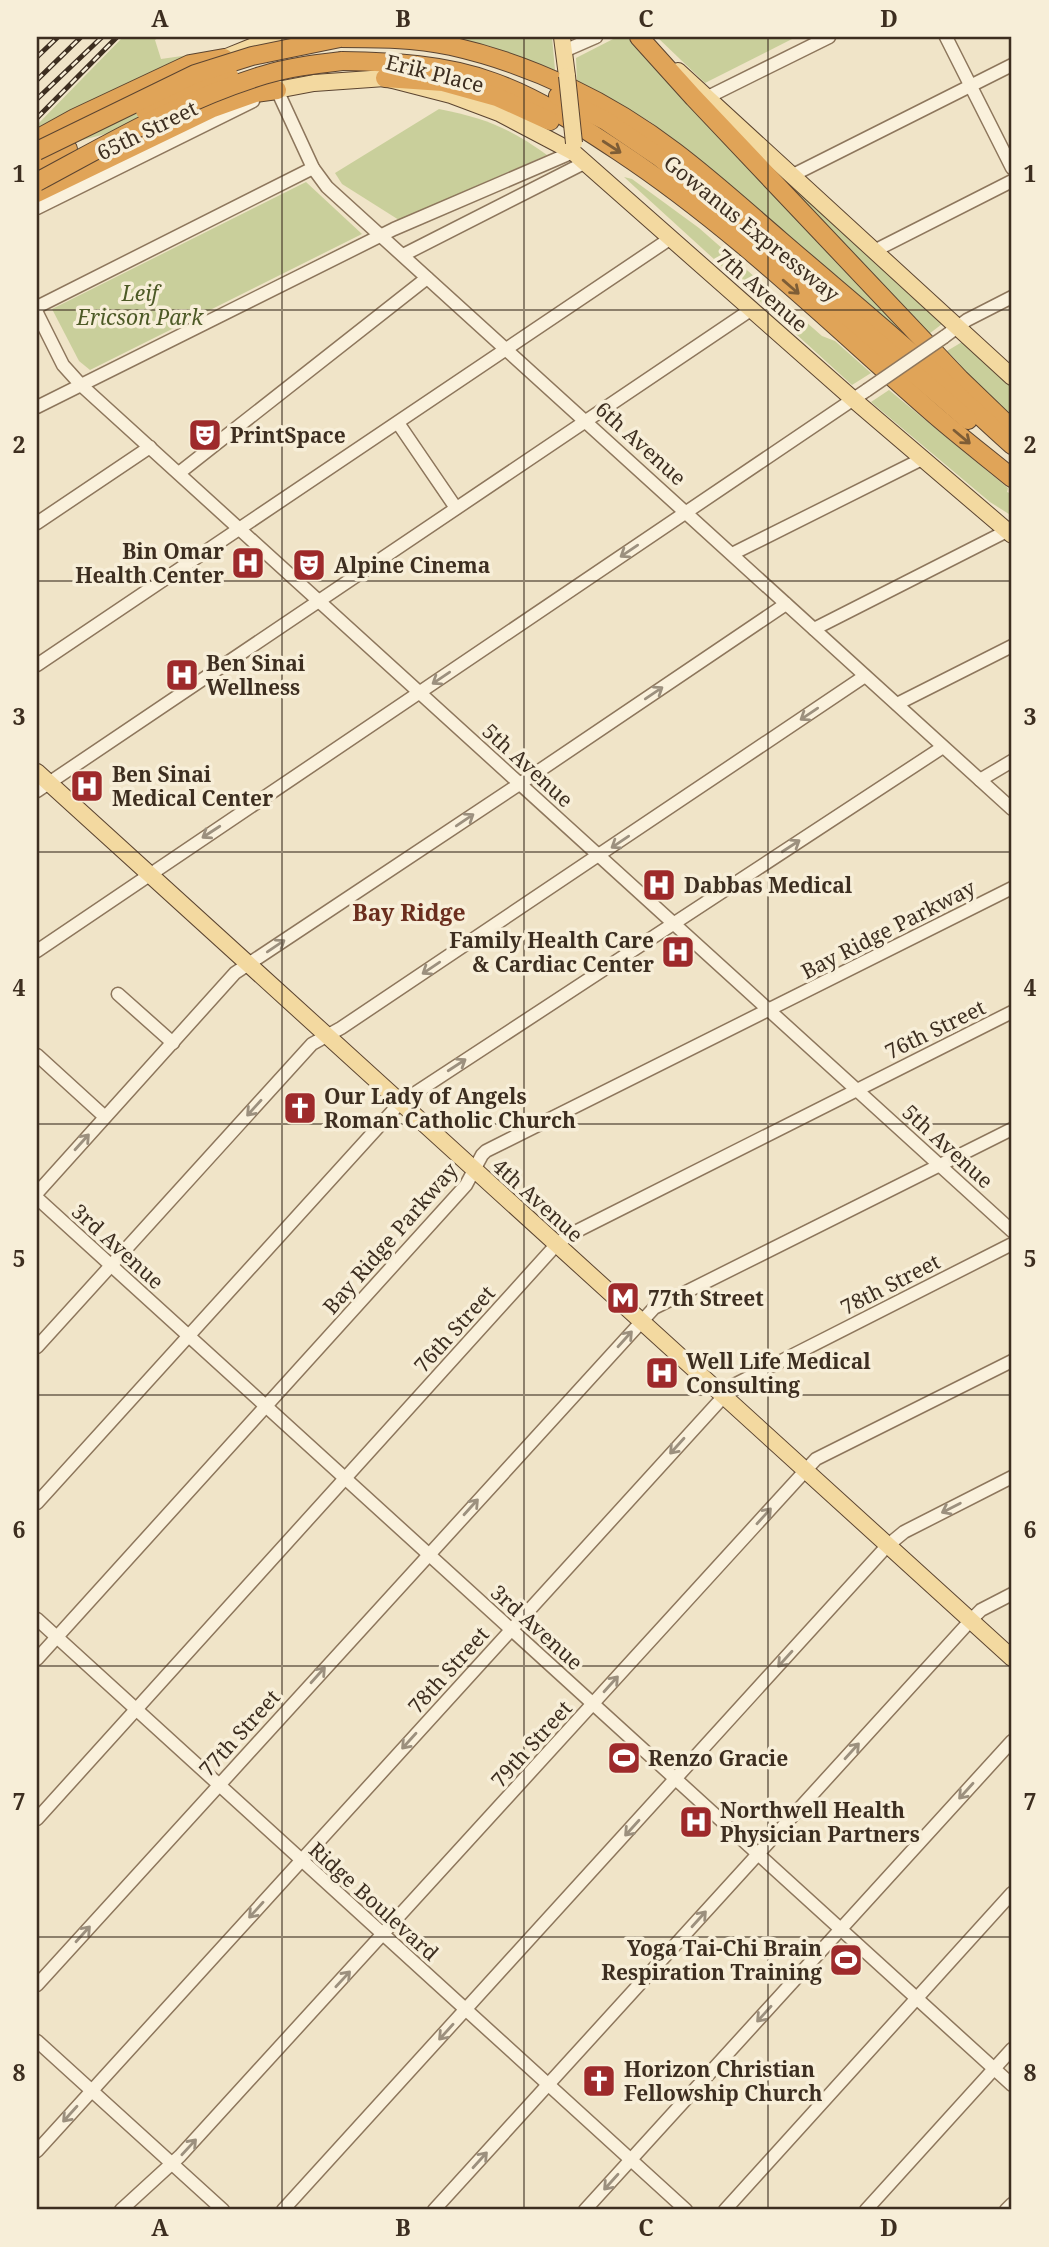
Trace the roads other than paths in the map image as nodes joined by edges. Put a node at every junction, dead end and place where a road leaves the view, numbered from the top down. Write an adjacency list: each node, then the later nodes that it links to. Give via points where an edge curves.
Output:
1 (275, 37): 6 (main road)
2 (596, 37): 7 (street)
3 (640, 37): 14 (main road); 45 (highway, via 960,379)
4 (829, 37): 14 (street)
5 (946, 37): 12 (street)
6 (251, 41): 9 (main road)
7 (563, 44): 17 (main road, bridge)
8 (341, 50): 17 (highway, Gowanus Expressway, via 493,82 533,100); 18 (highway, Gowanus Expressway, bridge, via 252,56 195,74); 20 (highway, bridge, via 312,53 211,81); 26 (highway, Gowanus Expressway, bridge, via 218,92); 45 (highway, via 373,48 450,58 546,90 606,121 659,157 857,325); 45 (highway, Gowanus Expressway, via 397,39 450,46 507,62 590,97 675,151)
9 (224, 58): 15 (highway, via 190,64)
10 (1012, 65): 12 (street)
11 (385, 78): 13 (main road, Erik Place); 17 (main road, Erik Place, via 451,95); 17 (highway, via 443,82 497,97 561,125)
12 (971, 85): 22 (street); 24 (street)
13 (275, 87): 21 (street, 6th Avenue); 27 (highway, via 213,108); 28 (street, 65th Street)
14 (708, 97): 24 (main road)
15 (37, 139)
16 (65, 141): 18 (main road, 65th Street, bridge)
17 (579, 147): 29 (street); 30 (main road, 7th Avenue); 32 (street); 49 (highway, Gowanus Expressway, one-way to 49, via 646,169 733,236)
18 (37, 153)
19 (72, 157): 23 (main road, 65th Street)
20 (37, 165)
21 (313, 168): 29 (street, 6th Avenue); 36 (street)
22 (1012, 168)
23 (37, 175)
24 (791, 176): 31 (main road)
25 (1012, 181): 31 (street)
26 (37, 182)
27 (37, 193)
28 (37, 208)
29 (380, 236): 32 (street, 6th Avenue); 40 (street)
30 (671, 238): 35 (main road, 7th Avenue); 38 (street)
31 (874, 251): 37 (main road)
32 (403, 255): 33 (street, 6th Avenue)
33 (427, 278): 38 (street, 6th Avenue); 48 (street)
34 (1012, 298): 37 (street)
35 (752, 309): 41 (main road, 7th Avenue); 43 (street)
36 (37, 310): 40 (street, 5th Avenue, via 63,365)
37 (959, 327): 39 (main road); 41 (street, bridge)
38 (506, 349): 43 (street, 6th Avenue); 44 (street)
39 (1012, 377)
40 (81, 385): 42 (street); 46 (street, 5th Avenue)
41 (860, 395): 47 (main road, 7th Avenue); 51 (street)
42 (37, 407)
43 (586, 421): 50 (street); 51 (street, 6th Avenue)
44 (398, 423): 50 (street); 53 (street)
45 (1011, 443)
46 (150, 447): 48 (street, 5th Avenue); 52 (street)
47 (922, 459): 54 (main road, 7th Avenue); 55 (street)
48 (179, 473): 53 (street, 5th Avenue)
49 (1012, 478)
50 (456, 508): 56 (street)
51 (686, 512): 55 (street, 6th Avenue); 62 (street, one-way to 62)
52 (37, 523)
53 (240, 528): 56 (street, 5th Avenue); 60 (street)
54 (1010, 533): 58 (street)
55 (732, 554): 57 (street, 6th Avenue)
56 (319, 601): 62 (street, 5th Avenue); 67 (street)
57 (786, 604): 58 (street, 6th Avenue); 68 (street, one-way to 57)
58 (814, 629): 61 (street, 6th Avenue)
59 (1012, 646): 63 (street)
60 (37, 665)
61 (865, 676): 63 (street, 6th Avenue); 70 (street, one-way to 70)
62 (420, 692): 68 (street, 5th Avenue); 71 (street, one-way to 71)
63 (897, 705): 64 (street, 6th Avenue)
64 (943, 747): 66 (street, 6th Avenue); 73 (street, one-way to 64)
65 (1012, 761): 66 (street)
66 (980, 780): 69 (street, 6th Avenue)
67 (41, 782): 71 (main road, 4th Avenue)
68 (520, 783): 70 (street, 5th Avenue); 75 (street, one-way to 68)
69 (1012, 809)
70 (599, 855): 73 (street, 5th Avenue); 79 (street, one-way to 79)
71 (149, 874): 74 (street); 75 (main road, 4th Avenue)
72 (1012, 888): 77 (street, Bay Ridge Parkway)
73 (674, 923): 77 (street, 5th Avenue); 83 (street, one-way to 73)
74 (37, 951)
75 (249, 965): 79 (main road, 4th Avenue); 80 (street, via 235,974)
76 (118, 994): 80 (street)
77 (769, 1010): 82 (street, 5th Avenue); 87 (street, Bay Ridge Parkway, via 486,1152)
78 (1012, 1012): 82 (street, 76th Street)
79 (327, 1035): 83 (main road, 4th Avenue); 92 (street, one-way to 92, via 312,1044)
80 (173, 1043): 84 (street)
81 (37, 1055): 84 (street)
82 (856, 1089): 86 (street, 5th Avenue); 91 (street, 76th Street)
83 (400, 1103): 87 (main road, 4th Avenue); 94 (street)
84 (105, 1117): 88 (street, one-way to 84)
85 (1012, 1129): 86 (street, 77th Street)
86 (940, 1165): 89 (street, 5th Avenue); 93 (street, 77th Street, via 654,1308)
87 (474, 1170): 91 (main road, 4th Avenue); 98 (street, Bay Ridge Parkway, via 466,1185)
88 (37, 1195): 92 (street, 3rd Avenue)
89 (1012, 1231)
90 (1012, 1244): 97 (street, 78th Street, via 734,1385)
91 (556, 1245): 93 (main road, 4th Avenue); 101 (street, 76th Street)
92 (111, 1265): 94 (street, 3rd Avenue); 95 (street)
93 (641, 1320): 97 (main road, 4th Avenue); 104 (street, 77th Street, one-way to 93)
94 (188, 1336): 98 (street, 3rd Avenue); 102 (street)
95 (37, 1347)
96 (1012, 1361): 99 (street, 79th Street, via 816,1459)
97 (723, 1396): 99 (main road, 4th Avenue); 108 (street, 78th Street, one-way to 108)
98 (266, 1406): 101 (street, 3rd Avenue); 109 (street, Bay Ridge Parkway)
99 (805, 1470): 103 (main road, 4th Avenue); 112 (street, 79th Street, one-way to 99)
100 (1012, 1477): 103 (street, one-way to 103, via 904,1532)
101 (346, 1479): 104 (street, 3rd Avenue); 113 (street, 76th Street)
102 (37, 1503)
103 (887, 1546): 107 (main road, 4th Avenue); 115 (street, one-way to 115)
104 (429, 1554): 108 (street, 3rd Avenue); 116 (street, 77th Street, one-way to 104)
105 (1012, 1594): 107 (street)
106 (37, 1619): 109 (street, Ridge Boulevard)
107 (971, 1620): 111 (main road, 4th Avenue); 118 (street, one-way to 107)
108 (511, 1629): 112 (street, 3rd Avenue); 119 (street, 78th Street, one-way to 119)
109 (56, 1637): 110 (street, Bay Ridge Parkway); 113 (street, Ridge Boulevard)
110 (37, 1658)
111 (1012, 1658)
112 (593, 1704): 115 (street, 3rd Avenue); 122 (street, 79th Street)
113 (136, 1709): 116 (street, Ridge Boulevard); 117 (street, 76th Street)
114 (1012, 1741): 121 (street, one-way to 121)
115 (676, 1779): 118 (street, 3rd Avenue); 125 (street, one-way to 125)
116 (219, 1785): 119 (street, Ridge Boulevard); 123 (street, 77th Street, one-way to 116)
117 (37, 1819)
118 (758, 1854): 121 (street, 3rd Avenue); 129 (street, one-way to 118)
119 (301, 1860): 122 (street, Ridge Boulevard); 131 (street, 78th Street, one-way to 131)
120 (1012, 1894): 124 (street)
121 (841, 1929): 124 (street, 3rd Avenue); 133 (street, one-way to 133)
122 (384, 1935): 125 (street, Ridge Boulevard); 134 (street, 79th Street, one-way to 122)
123 (37, 1984)
124 (918, 1999): 128 (street, 3rd Avenue); 142 (street)
125 (466, 2010): 129 (street, Ridge Boulevard); 138 (street, one-way to 138)
126 (37, 2041): 131 (street)
127 (1012, 2049): 128 (street)
128 (995, 2069): 130 (street, 3rd Avenue); 143 (street)
129 (548, 2085): 133 (street, Ridge Boulevard); 139 (street, one-way to 129)
130 (1012, 2085)
131 (92, 2090): 132 (street, 78th Street, one-way to 132); 134 (street)
132 (37, 2151)
133 (631, 2160): 140 (street, one-way to 140); 141 (street, Ridge Boulevard)
134 (172, 2164): 136 (street, 79th Street); 137 (street)
135 (1012, 2204): 144 (street)
136 (121, 2210)
137 (223, 2210)
138 (284, 2210)
139 (434, 2210)
140 (585, 2210)
141 (686, 2210)
142 (725, 2210)
143 (866, 2210)
144 (1006, 2210)

